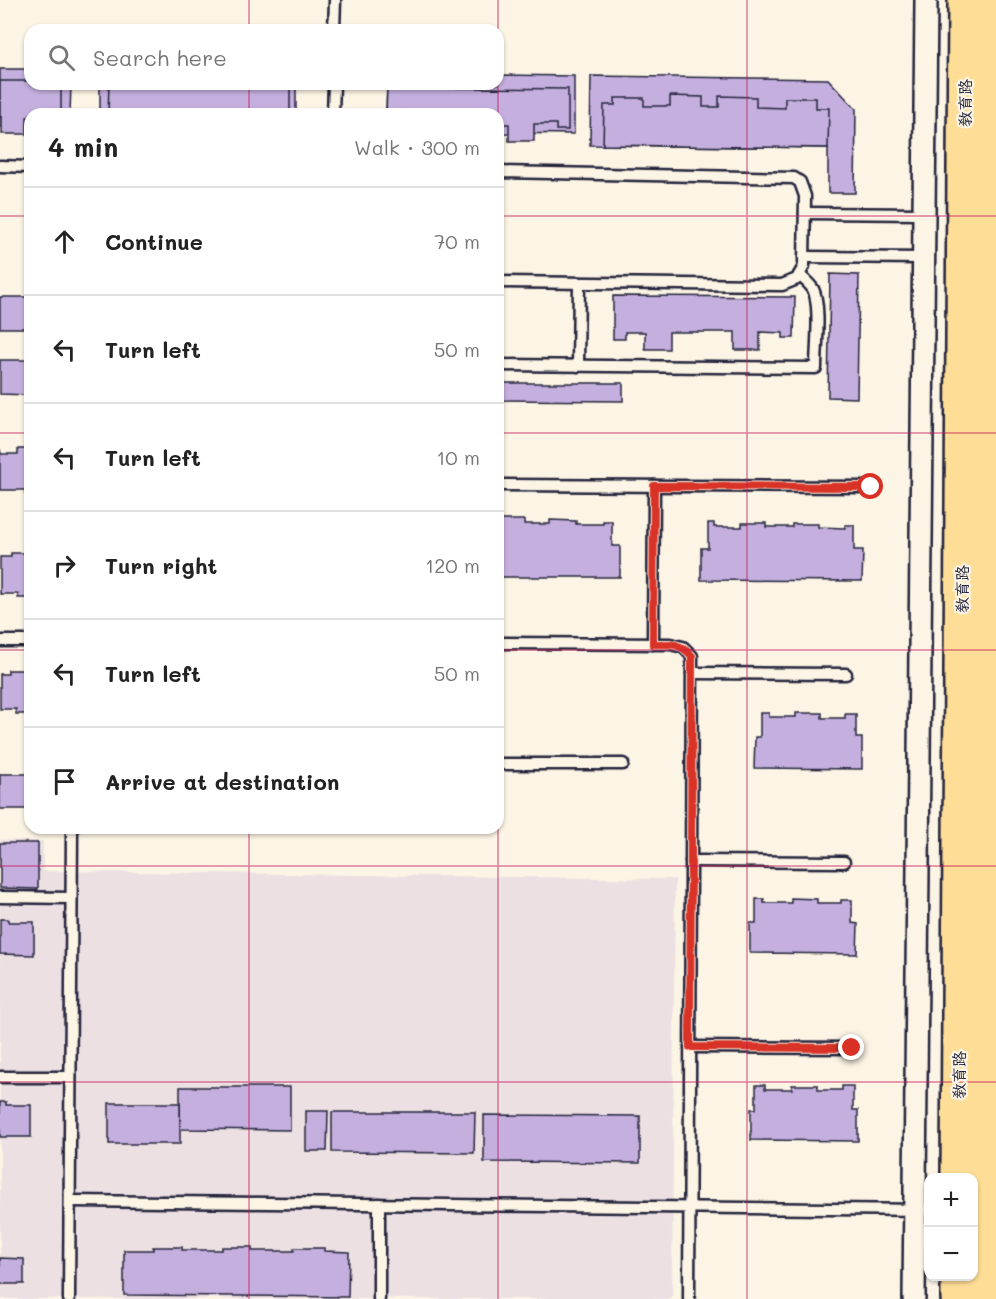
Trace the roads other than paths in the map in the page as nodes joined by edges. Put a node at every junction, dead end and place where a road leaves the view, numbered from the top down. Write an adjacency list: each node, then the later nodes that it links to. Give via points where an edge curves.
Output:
1 (335, 0): 5 (lane)
2 (926, 0): 12 (street)
3 (965, 0): 40 (main road, 教育路)
4 (995, 0): 51 (main road, 教育路)
5 (334, 24)
6 (333, 90): 7 (lane)
7 (333, 108)
8 (0, 166): 9 (lane)
9 (24, 167)
10 (504, 172): 11 (lane, via 794,178 800,182 805,196)
11 (805, 213): 12 (lane); 13 (lane)
12 (924, 214): 14 (street)
13 (804, 257): 14 (lane); 15 (lane)
14 (924, 258): 44 (street)
15 (799, 275): 17 (lane, via 782,285); 19 (lane, via 813,289 817,301 816,368)
16 (504, 282): 17 (lane)
17 (579, 283): 19 (lane)
18 (504, 365): 19 (lane)
19 (578, 366)
20 (504, 486): 21 (lane)
21 (654, 486): 22 (lane); 26 (lane)
22 (871, 487)
23 (0, 641): 24 (lane)
24 (24, 641)
25 (504, 644): 26 (lane)
26 (653, 644): 27 (lane, via 683,647 692,656)
27 (692, 674): 28 (lane); 32 (lane)
28 (846, 674)
29 (504, 764): 30 (lane)
30 (623, 764)
31 (72, 834): 35 (lane)
32 (691, 861): 33 (lane); 36 (lane)
33 (844, 862)
34 (0, 897): 35 (lane)
35 (71, 898): 39 (lane)
36 (690, 1047): 37 (lane); 43 (lane)
37 (852, 1048)
38 (0, 1077): 39 (lane)
39 (70, 1077): 41 (lane)
40 (958, 1173)
41 (70, 1201): 42 (lane); 46 (lane)
42 (379, 1204): 43 (lane); 47 (lane)
43 (690, 1208): 44 (lane); 48 (lane)
44 (922, 1210): 49 (street)
45 (958, 1281): 50 (main road)
46 (69, 1299)
47 (379, 1299)
48 (689, 1299)
49 (914, 1299)
50 (958, 1299)
51 (988, 1299)

